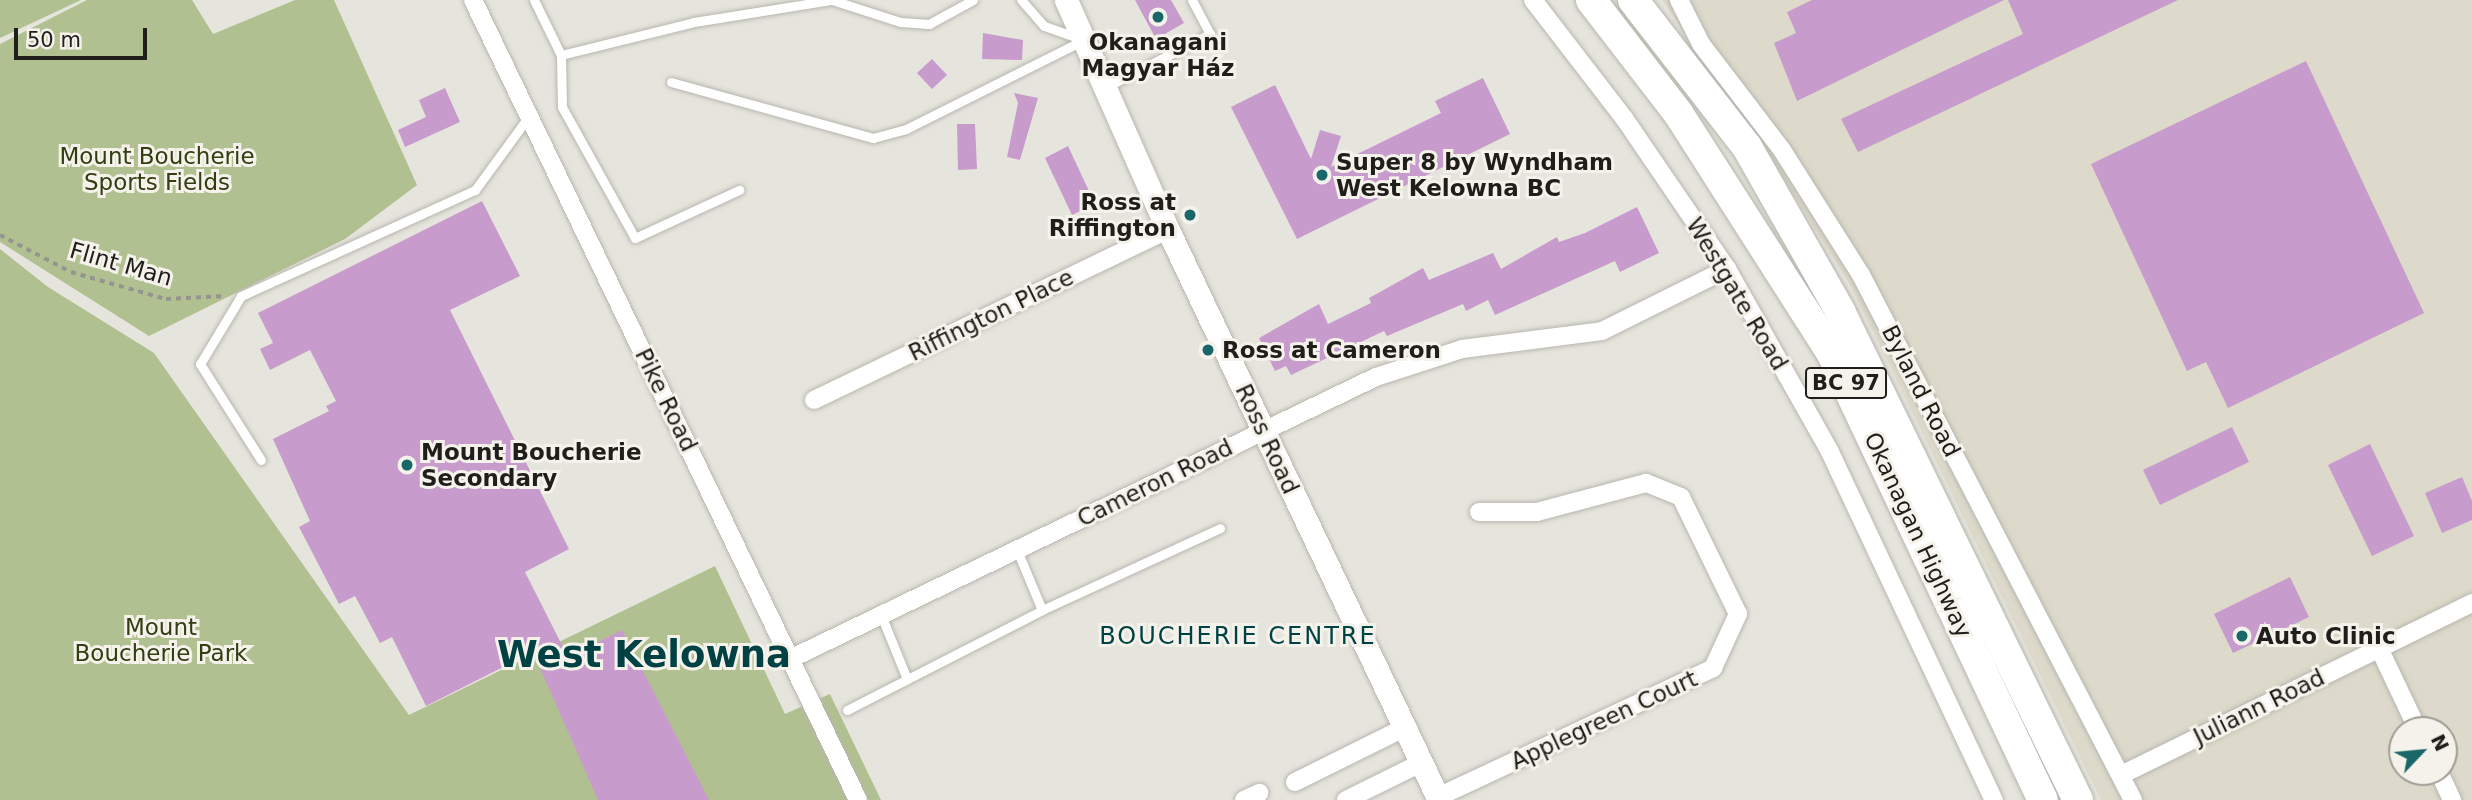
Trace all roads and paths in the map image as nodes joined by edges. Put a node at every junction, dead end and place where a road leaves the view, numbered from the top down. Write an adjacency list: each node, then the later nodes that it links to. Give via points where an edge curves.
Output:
1 (473, 0): 16 (street, Pike Road)
2 (534, 0): 13 (lane)
3 (973, 0): 11 (lane, via 929,24 900,22 832,0)
4 (1021, 0): 12 (lane, via 1044,26)
5 (1066, 0): 12 (street, Ross Road)
6 (1192, 0): 15 (lane, via 1210,34)
7 (1533, 0): 20 (street, Westgate Road, via 1624,118)
8 (1591, 0): 44 (highway, Okanagan Highway / BC 97, via 1678,113 1832,354)
9 (1633, 0): 45 (highway, Okanagan Highway / BC 97, via 1747,147 1840,311)
10 (1679, 0): 38 (street, Byland Road, via 1701,44 1782,150 1861,275)
11 (783, 4): 13 (lane)
12 (1084, 40): 14 (lane, via 906,129 873,138); 15 (street, Ross Road)
13 (561, 55): 17 (lane, via 562,107 635,237)
14 (671, 82)
15 (1105, 88): 18 (street, Ross Road)
16 (529, 116): 21 (lane, via 475,190); 32 (street, Pike Road)
17 (738, 190)
18 (1168, 230): 22 (street, Riffington Place); 23 (street, Ross Road)
19 (0, 235): 21 (path, Flint Man, via 71,272 166,299)
20 (1727, 269): 23 (street, Cameron Road, via 1602,331 1462,349 1376,377); 43 (street, Westgate Road, via 1830,452)
21 (241, 296): 24 (lane, via 200,364)
22 (814, 400)
23 (1263, 430): 27 (street, Cameron Road); 36 (street, Ross Road)
24 (261, 460)
25 (1479, 512): 40 (street, Applegreen Court, via 1537,512 1646,483 1681,497 1738,614 1713,668)
26 (1220, 528): 29 (lane)
27 (1017, 550): 29 (lane); 30 (street, Cameron Road)
28 (2472, 603): 31 (street, Juliann Road)
29 (1042, 610): 33 (lane)
30 (881, 615): 32 (street, Cameron Road); 33 (lane)
31 (2379, 648): 35 (street); 38 (street, Juliann Road)
32 (790, 659): 41 (street, Pike Road)
33 (908, 679): 34 (lane)
34 (847, 710)
35 (2411, 716)
36 (1402, 729): 37 (street, Ross Road); 39 (street)
37 (1419, 764): 40 (street, Ross Road); 42 (street)
38 (2121, 775): 46 (street, Byland Road)
39 (1295, 782)
40 (1438, 799)
41 (858, 800)
42 (1346, 800)
43 (1994, 800)
44 (2043, 800)
45 (2078, 800)
46 (2133, 800)

